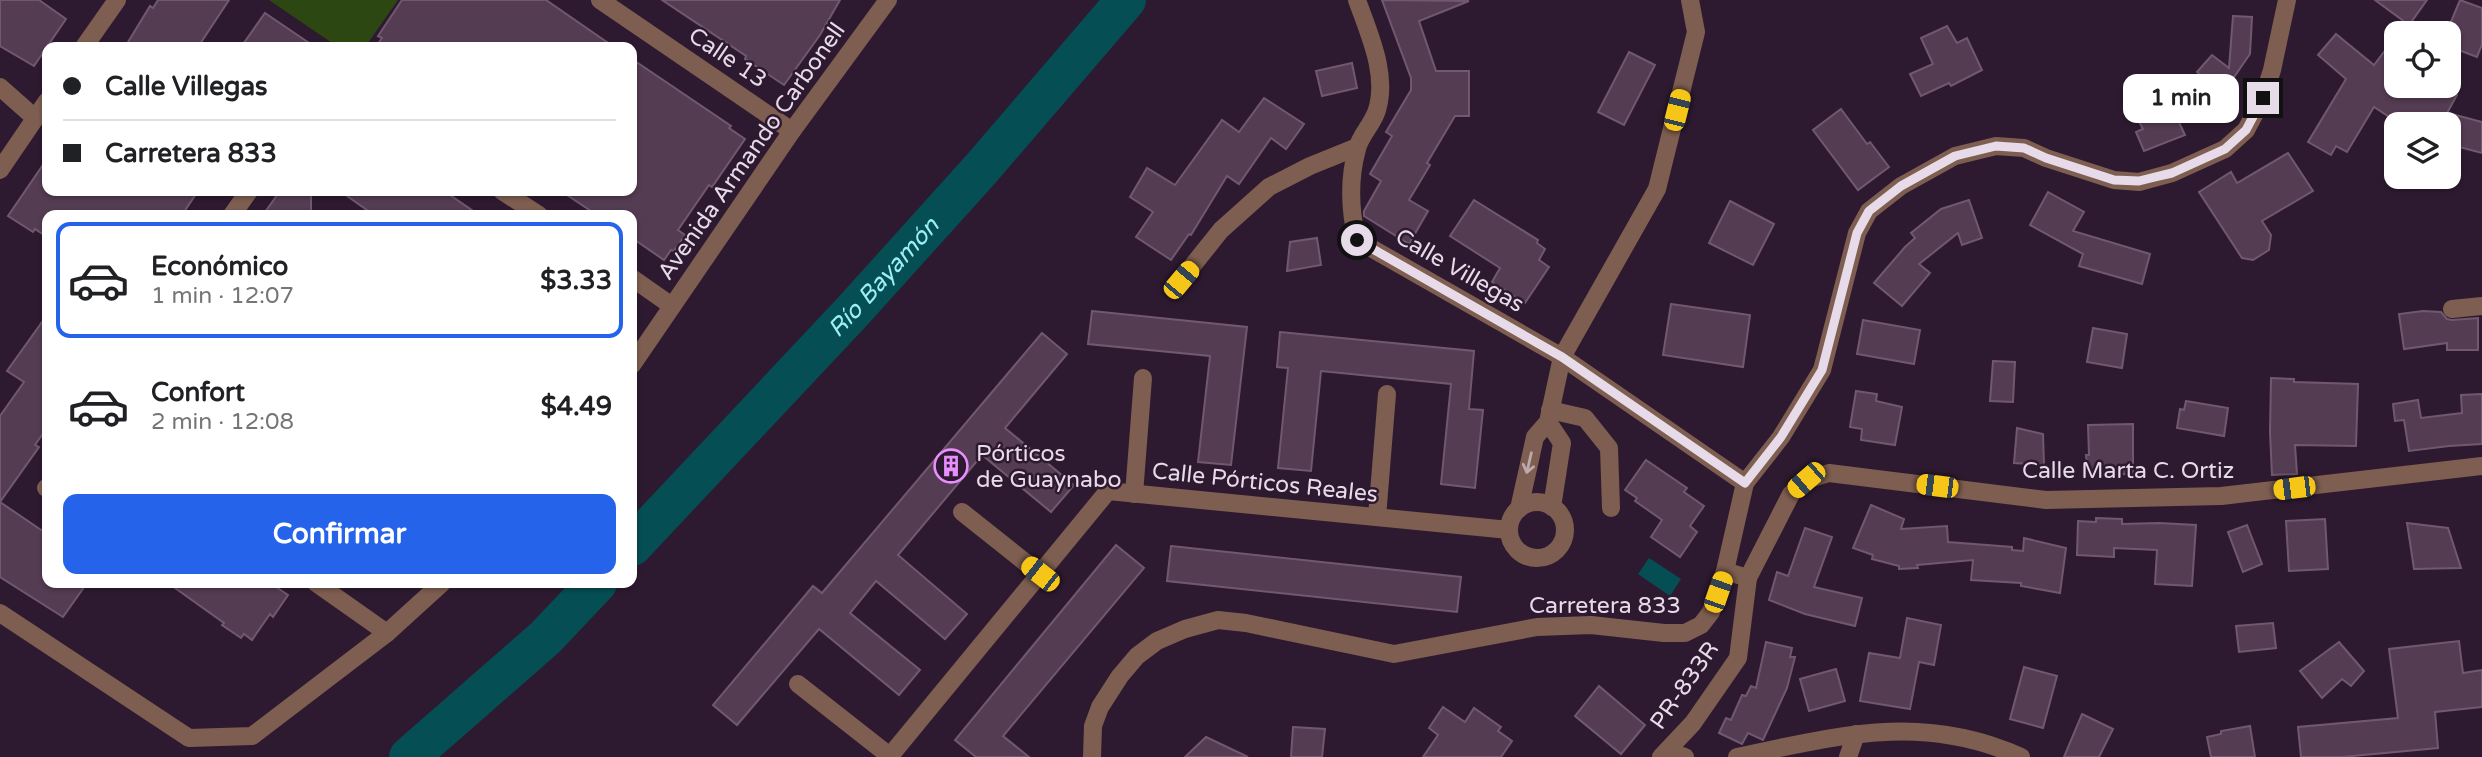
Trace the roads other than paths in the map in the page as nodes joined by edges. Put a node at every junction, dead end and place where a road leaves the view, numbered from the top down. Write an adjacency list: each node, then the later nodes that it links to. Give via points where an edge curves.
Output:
1 (117, 0): 7 (street)
2 (600, 0): 11 (street, Calle 13)
3 (888, 0): 11 (street, Avenida Armando Carbonell)
4 (1357, 0): 12 (street, Calle Villegas, via 1376,54 1380,82 1377,110)
5 (1690, 0): 21 (street, via 1696,32 1657,189)
6 (2287, 0): 27 (street, Carretera 833, via 2263,98 2246,130 2225,149 2172,173 2139,181 2114,180 2024,148 1996,146 1955,156 1901,186 1869,211 1857,233 1822,370 1781,437)
7 (88, 42)
8 (0, 87): 10 (street)
9 (42, 108): 10 (street)
10 (35, 118): 13 (street)
11 (792, 131): 18 (street, Avenida Armando Carbonell)
12 (1357, 147): 16 (street, via 1269,187 1222,230); 21 (street, Calle Villegas, via 1352,220 1357,240)
13 (0, 170)
14 (510, 196): 15 (street)
15 (530, 210)
16 (1181, 280)
17 (637, 282): 18 (street)
18 (672, 306): 22 (street, Avenida Armando Carbonell)
19 (2482, 306): 20 (street)
20 (2452, 309)
21 (1562, 357): 25 (street); 27 (street, Calle Villegas)
22 (637, 358)
23 (1143, 378): 28 (street)
24 (1387, 394): 33 (street)
25 (1549, 416): 29 (street, via 1562,443); 30 (street, via 1585,418 1609,448); 31 (street, one-way to 31, via 1535,437)
26 (2482, 466): 37 (street, Calle Marta C. Ortiz, via 2221,496 2046,500 1829,473 1806,480 1791,494)
27 (1745, 483): 35 (street, Carretera 833)
28 (1134, 494): 33 (street, Calle Pórticos Reales); 36 (street, Calle Pórticos Reales, via 1108,491)
29 (1552, 507): 31 (street, via 1535,502); 34 (street, via 1565,531 1551,554 1542,558 1524,555 1512,542)
30 (1611, 508)
31 (1519, 509): 34 (street)
32 (962, 512): 36 (street)
33 (1377, 517): 34 (street, Calle Pórticos Reales)
34 (1509, 530)
35 (1725, 571): 37 (street); 46 (street, Carretera 833, via 1711,612 1702,625 1685,633 1591,625 1537,627 1394,654 1247,623 1218,621 1185,629 1157,641 1120,676 1093,726)
36 (1040, 574): 45 (street, Calle Pórticos Reales)
37 (1748, 578): 44 (street, PR-833R / PR-833R, via 1738,658 1693,723)
38 (323, 588): 41 (street)
39 (436, 588): 41 (street)
40 (0, 613): 41 (street, via 189,738 252,736)
41 (387, 633)
42 (798, 684): 45 (street)
43 (1856, 734): 48 (street); 49 (street); 50 (street, via 1896,730 1955,735)
44 (1664, 754): 47 (street)
45 (890, 757)
46 (1093, 757)
47 (1685, 757)
48 (1737, 757)
49 (1848, 757)
50 (2021, 757)

